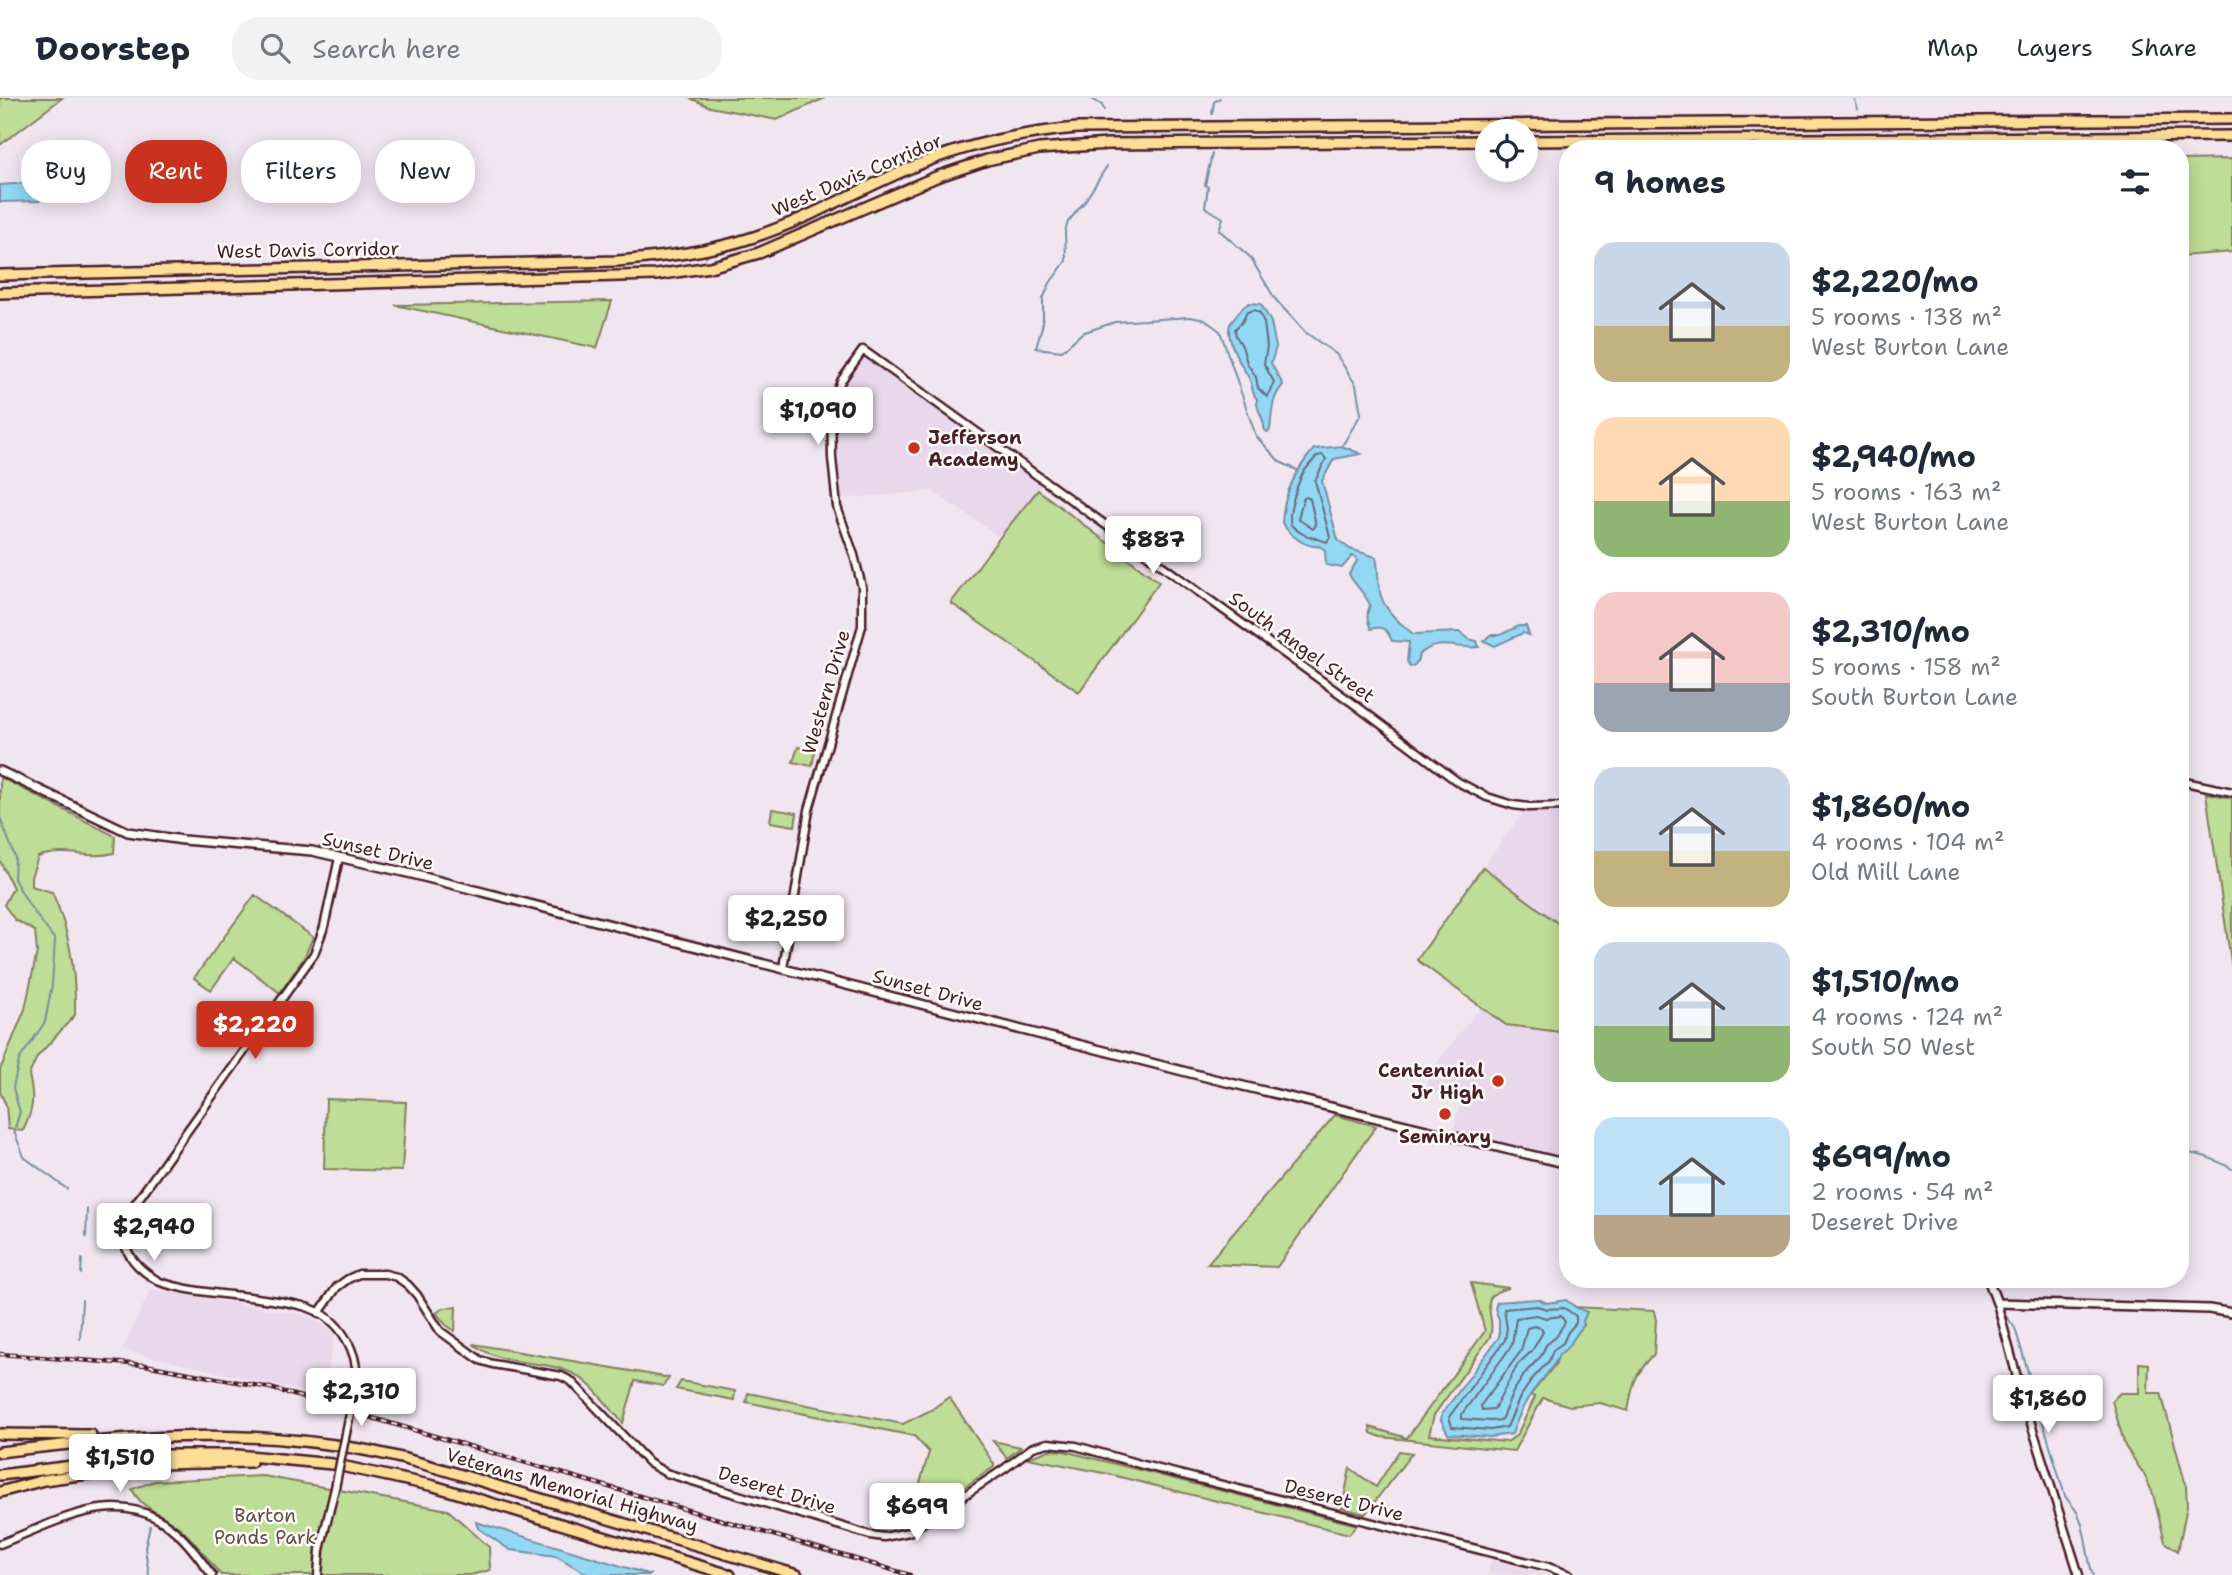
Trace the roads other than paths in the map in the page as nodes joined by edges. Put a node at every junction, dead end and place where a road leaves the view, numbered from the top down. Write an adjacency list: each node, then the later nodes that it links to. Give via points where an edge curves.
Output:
1 (2232, 119): 7 (highway, West Davis Corridor, via 1077,128 1010,137 951,153 768,232 688,253 617,261)
2 (2232, 136): 3 (highway)
3 (1667, 140)
4 (1475, 141): 8 (highway, West Davis Corridor, via 1108,144 1039,149 936,177 759,253 656,275)
5 (1538, 141): 6 (highway)
6 (1559, 141)
7 (0, 275)
8 (0, 293)
9 (863, 350): 13 (street, South Angel Street, via 1458,782 1513,805); 15 (street, Western Drive, via 841,381 831,406 837,507 862,587 862,626 809,810)
10 (0, 771): 14 (main road, Sunset Drive, via 128,832 312,851)
11 (2189, 783): 12 (street)
12 (2232, 792)
13 (1559, 806)
14 (339, 858): 15 (main road, Sunset Drive); 19 (street, via 314,954 127,1215 123,1227 127,1254 148,1275 171,1286 304,1306)
15 (783, 968): 16 (main road, Sunset Drive)
16 (1559, 1162)
17 (1991, 1288): 18 (main road)
18 (1997, 1303): 20 (main road); 33 (street)
19 (320, 1313): 29 (street, bridge, via 348,1341 357,1369); 32 (street, Deseret Drive, via 348,1279 372,1273 397,1278 417,1295 440,1331 480,1360 571,1381 649,1463 666,1473 884,1538 909,1532 1033,1447 1048,1443 1076,1446)
20 (2232, 1313)
21 (0, 1434): 22 (highway)
22 (163, 1436): 23 (highway, Veterans Memorial Highway); 31 (highway, Veterans Memorial Highway, via 223,1435 360,1449)
23 (0, 1452)
24 (320, 1463): 25 (highway, Veterans Memorial Highway, via 237,1455 160,1455); 26 (highway, via 158,1464 36,1482); 30 (highway, Veterans Memorial Highway, via 434,1486)
25 (0, 1475)
26 (0, 1492)
27 (0, 1544): 28 (street, via 87,1510 127,1507 175,1531)
28 (212, 1575)
29 (318, 1575)
30 (730, 1575)
31 (797, 1575)
32 (1570, 1575)
33 (2079, 1575)

